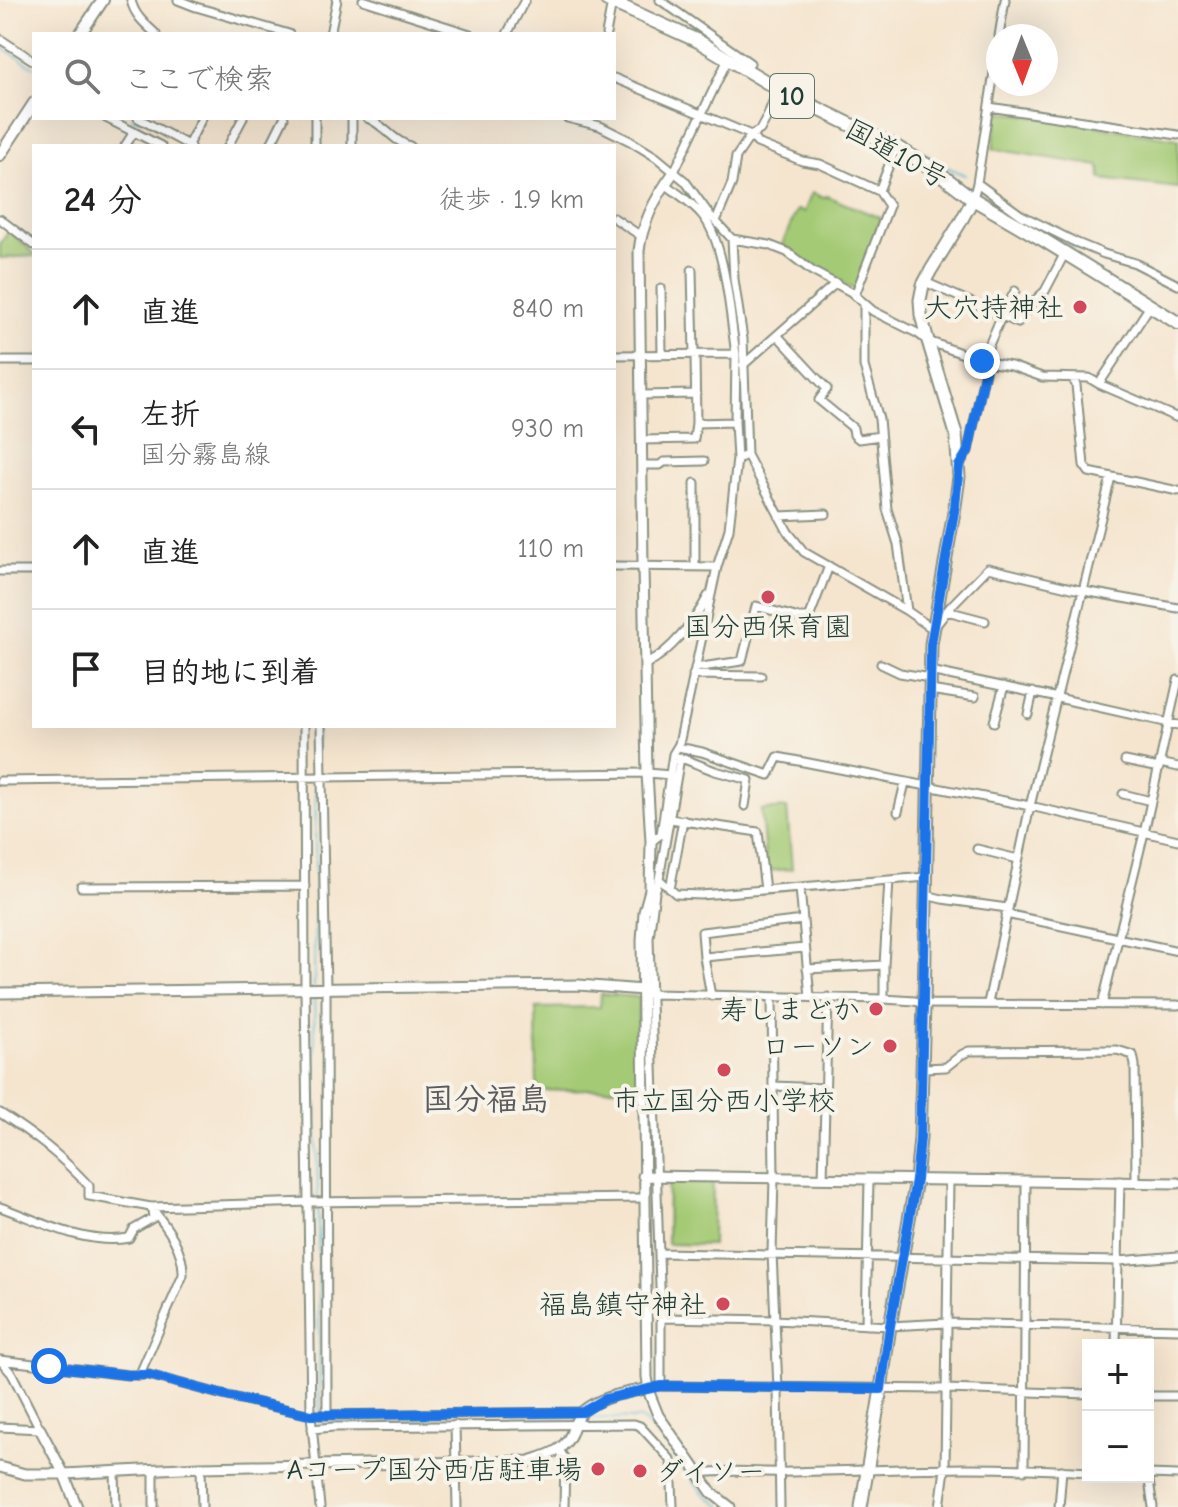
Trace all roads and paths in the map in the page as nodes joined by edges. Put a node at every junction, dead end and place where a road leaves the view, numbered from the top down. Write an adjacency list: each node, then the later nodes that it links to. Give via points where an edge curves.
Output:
1 (103, 0): 11 (main road)
2 (131, 0): 12 (street, via 132,9)
3 (178, 0): 13 (street)
4 (337, 0): 14 (street)
5 (363, 0): 15 (street)
6 (525, 0): 16 (street)
7 (660, 0): 21 (street)
8 (1005, 0): 10 (street)
9 (609, 1): 17 (street); 19 (highway, 国道10号 / 10)
10 (1001, 24)
11 (81, 32)
12 (154, 32)
13 (282, 32)
14 (330, 32)
15 (464, 32)
16 (508, 32)
17 (606, 32)
18 (0, 39): 20 (street)
19 (728, 59): 21 (highway, 国道10号 / 10); 27 (street)
20 (32, 60)
21 (749, 67): 23 (highway, 国道10号 / 10)
22 (616, 79): 27 (street)
23 (778, 89): 39 (street, via 760,130); 51 (highway, 国道10号 / 10)
24 (991, 96): 26 (street)
25 (32, 106): 52 (main road)
26 (989, 107): 40 (street); 54 (street)
27 (702, 114): 39 (street); 53 (street)
28 (110, 120): 37 (street)
29 (142, 120): 43 (street)
30 (201, 120): 44 (street)
31 (242, 120): 45 (street)
32 (283, 120): 46 (street)
33 (315, 120): 47 (street)
34 (352, 120): 48 (street)
35 (372, 120): 38 (street)
36 (593, 121): 53 (street)
37 (134, 132): 41 (street); 42 (street)
38 (390, 133): 49 (street); 50 (street)
39 (751, 135): 56 (street, via 757,143); 60 (street, via 736,157)
40 (1178, 135)
41 (126, 144)
42 (157, 144)
43 (185, 144)
44 (190, 144)
45 (229, 144)
46 (271, 144)
47 (315, 144)
48 (352, 144)
49 (390, 144)
50 (403, 144)
51 (896, 147): 56 (street); 57 (highway, 国道10号 / 10)
52 (0, 155)
53 (674, 172): 55 (street); 60 (street)
54 (977, 183): 57 (street); 63 (street)
55 (665, 184): 61 (street); 79 (street, via 704,217 711,230 723,266)
56 (879, 191): 72 (street, via 889,206)
57 (973, 199): 63 (highway, 国道10号 / 10); 67 (main road)
58 (0, 219): 64 (street)
59 (616, 219): 61 (street)
60 (716, 221): 62 (street)
61 (641, 236): 81 (street)
62 (732, 239): 68 (street, via 778,248); 87 (street)
63 (1056, 240): 65 (highway, 国道10号 / 10); 69 (street, via 1135,263)
64 (32, 243)
65 (1065, 253): 74 (highway, 国道10号 / 10); 75 (street, via 1045,291 1018,323)
66 (692, 270): 83 (street)
67 (925, 282): 75 (street); 78 (main road, via 920,310)
68 (836, 283): 72 (street); 77 (street)
69 (1178, 285)
70 (661, 288): 82 (street)
71 (1015, 291): 75 (street)
72 (855, 295): 73 (street)
73 (864, 303): 78 (street); 95 (street, via 864,366)
74 (1150, 305): 76 (highway, 国道10号 / 10); 89 (street)
75 (1002, 315): 86 (street)
76 (1178, 323)
77 (777, 335): 87 (street); 95 (street, via 827,389 819,400 853,428 854,435)
78 (928, 341): 86 (street); 101 (main road, via 952,417)
79 (736, 354): 83 (street); 93 (street)
80 (616, 355): 81 (street)
81 (641, 355): 82 (street); 91 (street)
82 (662, 355): 83 (street)
83 (694, 355): 90 (street)
84 (0, 361): 85 (street)
85 (32, 361)
86 (985, 362): 88 (street); 101 (street, via 968,451)
87 (743, 365): 97 (street)
88 (1073, 379): 89 (street, via 1089,378); 102 (street, via 1084,465 1089,472)
89 (1099, 384): 92 (street)
90 (696, 394): 91 (street); 94 (street)
91 (641, 395): 96 (street)
92 (1178, 418)
93 (735, 422): 94 (street); 98 (street)
94 (696, 423): 96 (street, via 694,439)
95 (880, 436): 117 (street, via 887,509 898,544)
96 (642, 440): 100 (street)
97 (747, 455): 98 (street); 106 (street)
98 (737, 459): 111 (street, via 729,529)
99 (704, 461): 100 (street)
100 (642, 465): 108 (street)
101 (959, 466): 120 (main road)
102 (1111, 477): 104 (street); 115 (street)
103 (695, 483): 109 (street)
104 (1178, 491)
105 (826, 514): 106 (street)
106 (779, 516): 110 (street, via 804,552)
107 (616, 566): 108 (street)
108 (643, 566): 109 (street); 121 (street)
109 (695, 566): 111 (street)
110 (829, 566): 117 (street); 123 (street, via 809,618 756,606 742,661)
111 (717, 567): 114 (street)
112 (0, 571): 113 (street)
113 (32, 571)
114 (714, 584): 121 (street, via 673,647); 123 (street)
115 (1084, 591): 116 (street); 118 (street, via 988,568); 130 (street)
116 (1178, 608)
117 (907, 611): 120 (street)
118 (947, 611): 119 (street); 120 (street)
119 (985, 621)
120 (933, 629): 125 (main road)
121 (646, 664): 140 (street)
122 (881, 664): 125 (street)
123 (694, 672): 124 (street); 136 (street)
124 (761, 676)
125 (930, 680): 127 (street); 129 (street); 146 (main road)
126 (1178, 680): 133 (street)
127 (1004, 686): 128 (street); 132 (street)
128 (1033, 692): 130 (street); 131 (street)
129 (975, 697)
130 (1058, 698): 133 (street); 150 (street)
131 (1028, 714)
132 (994, 722)
133 (1174, 724): 138 (street)
134 (304, 728): 142 (street)
135 (321, 728): 143 (street)
136 (677, 753): 141 (street); 145 (street, via 702,752 769,775 778,757); 149 (street, via 749,780); 152 (street)
137 (1125, 761): 138 (street)
138 (1159, 766): 139 (street); 148 (street)
139 (1178, 767)
140 (647, 773): 141 (street); 143 (street); 157 (street)
141 (671, 775): 155 (street)
142 (306, 778): 143 (street); 144 (street); 163 (street)
143 (320, 778): 179 (street)
144 (0, 781)
145 (905, 783): 146 (street); 151 (street)
146 (928, 787): 150 (street); 160 (main road)
147 (1123, 794): 148 (street)
148 (1151, 801): 154 (street)
149 (745, 806)
150 (1030, 806): 154 (street); 159 (street)
151 (898, 812)
152 (670, 819): 153 (street); 155 (street)
153 (683, 820): 166 (street); 167 (street, via 758,832)
154 (1144, 833): 156 (street); 172 (street)
155 (664, 835): 157 (street); 161 (street)
156 (1178, 840)
157 (651, 842): 168 (street)
158 (977, 849): 159 (street)
159 (1018, 859): 170 (street)
160 (927, 877): 162 (street); 169 (main road)
161 (659, 879): 166 (street); 168 (street)
162 (889, 880): 165 (street); 176 (street)
163 (305, 886): 164 (street); 178 (street)
164 (81, 887)
165 (800, 888): 167 (street); 171 (street)
166 (670, 889): 167 (street, via 701,895)
167 (765, 890)
168 (652, 891): 180 (street, via 642,940)
169 (926, 895): 170 (street, via 1007,908); 188 (main road)
170 (1006, 914): 172 (street); 187 (street)
171 (803, 920): 173 (street); 175 (street, via 702,932)
172 (1118, 938): 174 (street); 189 (street)
173 (805, 948): 175 (street); 177 (street)
174 (1178, 951)
175 (704, 957): 182 (street)
176 (884, 965): 177 (street); 186 (street)
177 (807, 969): 184 (street)
178 (306, 989): 179 (street); 181 (street); 207 (street)
179 (324, 989): 180 (street, via 579,985); 208 (street)
180 (647, 992): 182 (street); 195 (street); 196 (street)
181 (0, 993)
182 (711, 996): 183 (street)
183 (772, 997): 184 (street); 192 (street)
184 (810, 997): 185 (street)
185 (828, 997): 186 (street); 193 (street)
186 (884, 999): 188 (street)
187 (988, 1003): 188 (street); 189 (street)
188 (924, 1004): 191 (main road)
189 (1102, 1005): 190 (street)
190 (1178, 1005)
191 (923, 1068): 200 (main road); 204 (street, via 946,1067 969,1051 1117,1050 1133,1055)
192 (773, 1086): 193 (street); 197 (street)
193 (825, 1088): 198 (street)
194 (0, 1113): 210 (street, via 62,1158 89,1186 89,1196)
195 (643, 1176): 196 (street); 206 (street)
196 (657, 1177): 197 (street); 211 (street)
197 (774, 1178): 198 (street); 212 (street)
198 (823, 1179): 199 (street)
199 (869, 1180): 200 (street); 213 (street)
200 (916, 1180): 201 (street); 215 (main road)
201 (949, 1181): 202 (street); 216 (street)
202 (1026, 1181): 203 (street); 217 (street)
203 (1120, 1181): 204 (street); 218 (street)
204 (1136, 1182): 205 (street)
205 (1178, 1182)
206 (644, 1198): 208 (street); 230 (street)
207 (311, 1202): 208 (street); 210 (street); 238 (street)
208 (325, 1202): 239 (street)
209 (0, 1207): 210 (street, via 58,1231 112,1239 129,1238 153,1218)
210 (151, 1207): 228 (street, via 174,1241 183,1275)
211 (659, 1253): 212 (street); 219 (street)
212 (772, 1253): 213 (street); 220 (street)
213 (868, 1256): 215 (street); 223 (street)
214 (1178, 1256): 218 (street)
215 (902, 1257): 216 (street); 224 (main road)
216 (948, 1258): 217 (street); 221 (street)
217 (1027, 1259): 218 (street); 222 (street)
218 (1119, 1261): 225 (street)
219 (661, 1318): 220 (street); 229 (street)
220 (775, 1320): 223 (street); 231 (street)
221 (946, 1323): 222 (street); 224 (street); 233 (street)
222 (1026, 1324): 225 (street); 234 (street)
223 (866, 1325): 224 (street)
224 (890, 1326): 232 (main road)
225 (1116, 1329): 226 (street); 227 (street)
226 (1178, 1329)
227 (1116, 1339)
228 (139, 1376): 238 (street); 243 (street, via 0,1360)
229 (661, 1386): 230 (street); 231 (street)
230 (649, 1388): 240 (street, via 605,1399); 257 (street, via 658,1415)
231 (778, 1388): 232 (street); 258 (street)
232 (881, 1389): 233 (street); 251 (main road)
233 (946, 1389): 234 (street); 252 (street)
234 (1025, 1391): 235 (street); 253 (street)
235 (1082, 1394)
236 (1154, 1396): 237 (street)
237 (1178, 1396)
238 (311, 1415): 239 (street); 244 (street)
239 (327, 1415): 240 (street)
240 (578, 1418): 241 (street); 245 (street); 268 (street, via 640,1426 671,1460)
241 (455, 1425): 244 (street); 246 (street)
242 (0, 1427): 243 (street)
243 (40, 1429): 259 (street)
244 (312, 1429): 247 (street)
245 (559, 1450): 246 (street, via 530,1461); 267 (street, via 565,1459)
246 (456, 1463): 247 (street); 266 (street)
247 (315, 1464): 249 (street); 265 (street)
248 (0, 1467): 259 (street, via 25,1474)
249 (201, 1467): 250 (street); 264 (street)
250 (154, 1469): 255 (street); 263 (street)
251 (868, 1469): 252 (street); 258 (street); 271 (main road)
252 (945, 1469): 253 (street); 272 (street)
253 (1024, 1470): 254 (street)
254 (1062, 1470): 256 (street); 273 (street)
255 (115, 1471): 259 (street); 262 (street)
256 (1082, 1472)
257 (700, 1473): 258 (street); 269 (street, via 712,1493)
258 (779, 1473): 270 (street)
259 (64, 1474): 261 (street)
260 (1178, 1475): 274 (street, via 1148,1474)
261 (77, 1507)
262 (116, 1507)
263 (154, 1507)
264 (202, 1507)
265 (320, 1507)
266 (457, 1507)
267 (564, 1507)
268 (673, 1507)
269 (730, 1507)
270 (780, 1507)
271 (861, 1507)
272 (940, 1507)
273 (1059, 1507)
274 (1153, 1507)

